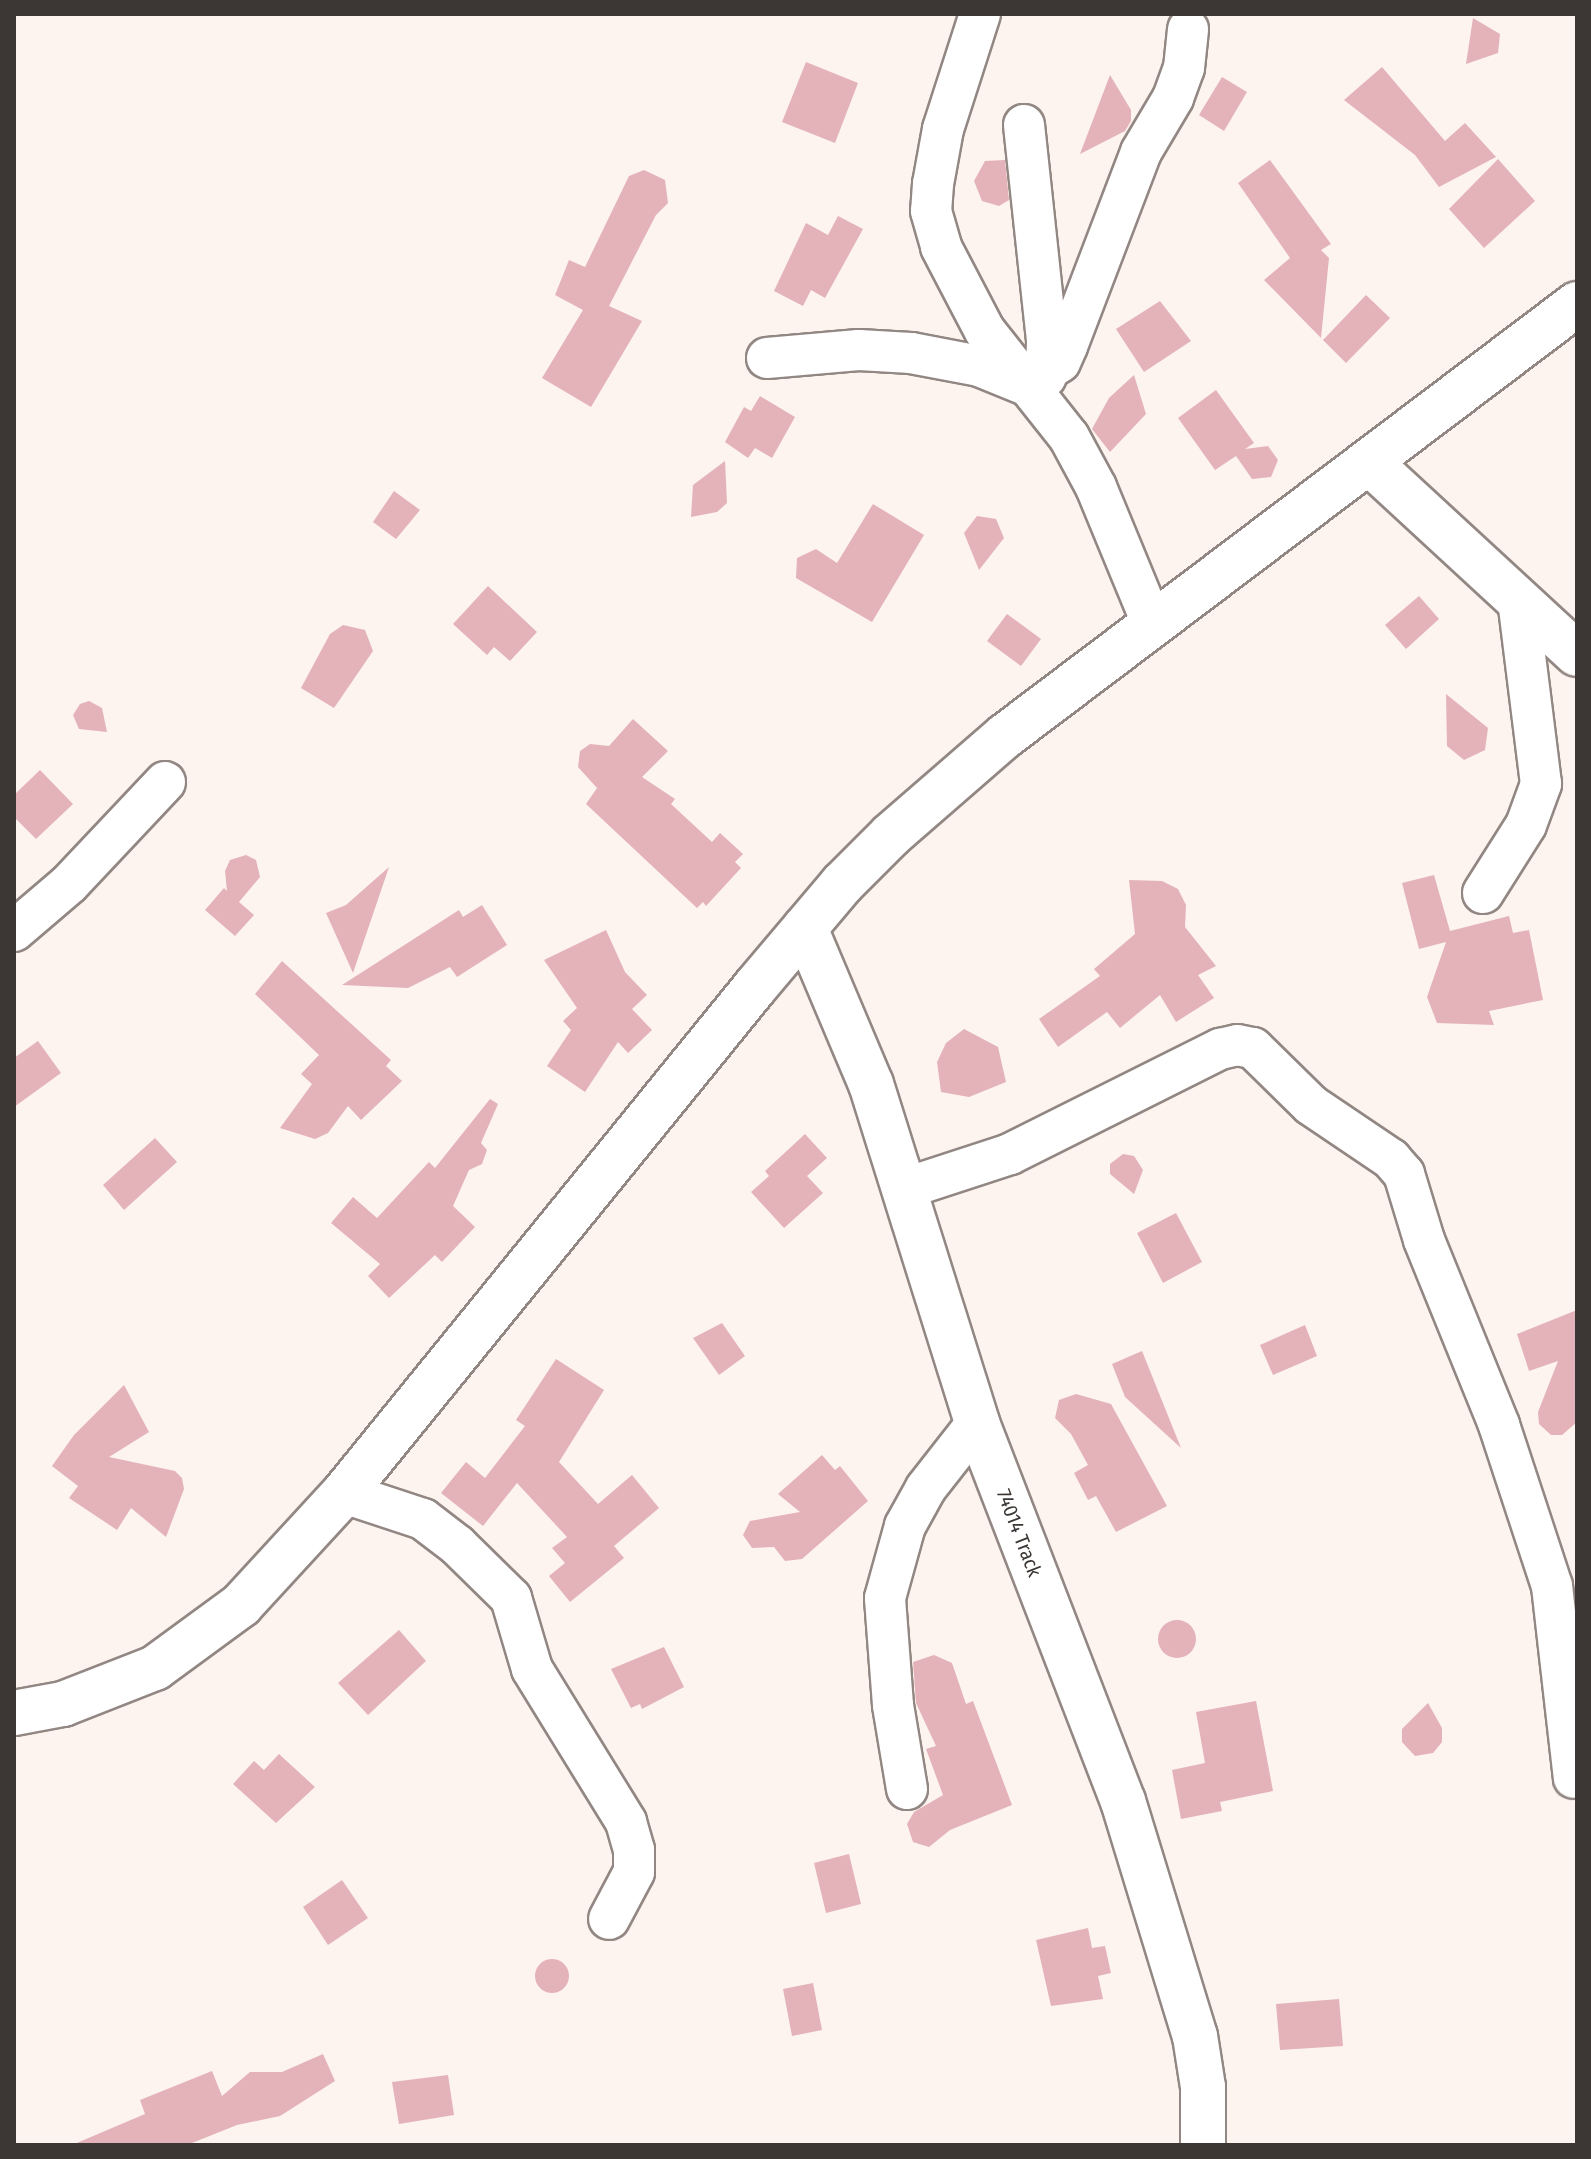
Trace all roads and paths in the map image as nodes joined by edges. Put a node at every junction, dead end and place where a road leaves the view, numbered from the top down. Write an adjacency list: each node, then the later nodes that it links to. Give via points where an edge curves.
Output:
1 (980, 14): 6 (street, via 943,129 931,211 941,247 985,331)
2 (1188, 29): 6 (street, via 1184,68 1173,98 1141,152 1060,362)
3 (1024, 125): 6 (street)
4 (1577, 304): 7 (street)
5 (767, 358): 6 (street, via 859,350 911,353)
6 (1039, 385): 9 (street, via 1096,487)
7 (1371, 464): 8 (street); 9 (street)
8 (1518, 599): 10 (street); 12 (street, via 1541,784 1526,825)
9 (1153, 625): 13 (street, via 941,789 842,884)
10 (1577, 654)
11 (165, 782): 14 (street, via 69,884)
12 (1483, 893)
13 (805, 928): 15 (street, 74014 Track, via 871,1084); 17 (street)
14 (14, 931)
15 (906, 1188): 16 (street, 74014 Track); 19 (street, via 1023,1149 1237,1045 1253,1048 1311,1105 1391,1159 1404,1174 1424,1240 1499,1425 1552,1586)
16 (977, 1423): 20 (street, via 926,1488 905,1526 885,1598 893,1705); 22 (street, 74014 Track, via 1123,1801 1183,1985 1203,2087)
17 (344, 1493): 18 (street, via 281,1566 199,1639 113,1687); 21 (street, via 423,1519 511,1598 532,1669 626,1822 634,1872)
18 (14, 1713)
19 (1574, 1778)
20 (907, 1789)
21 (609, 1919)
22 (1203, 2145)

